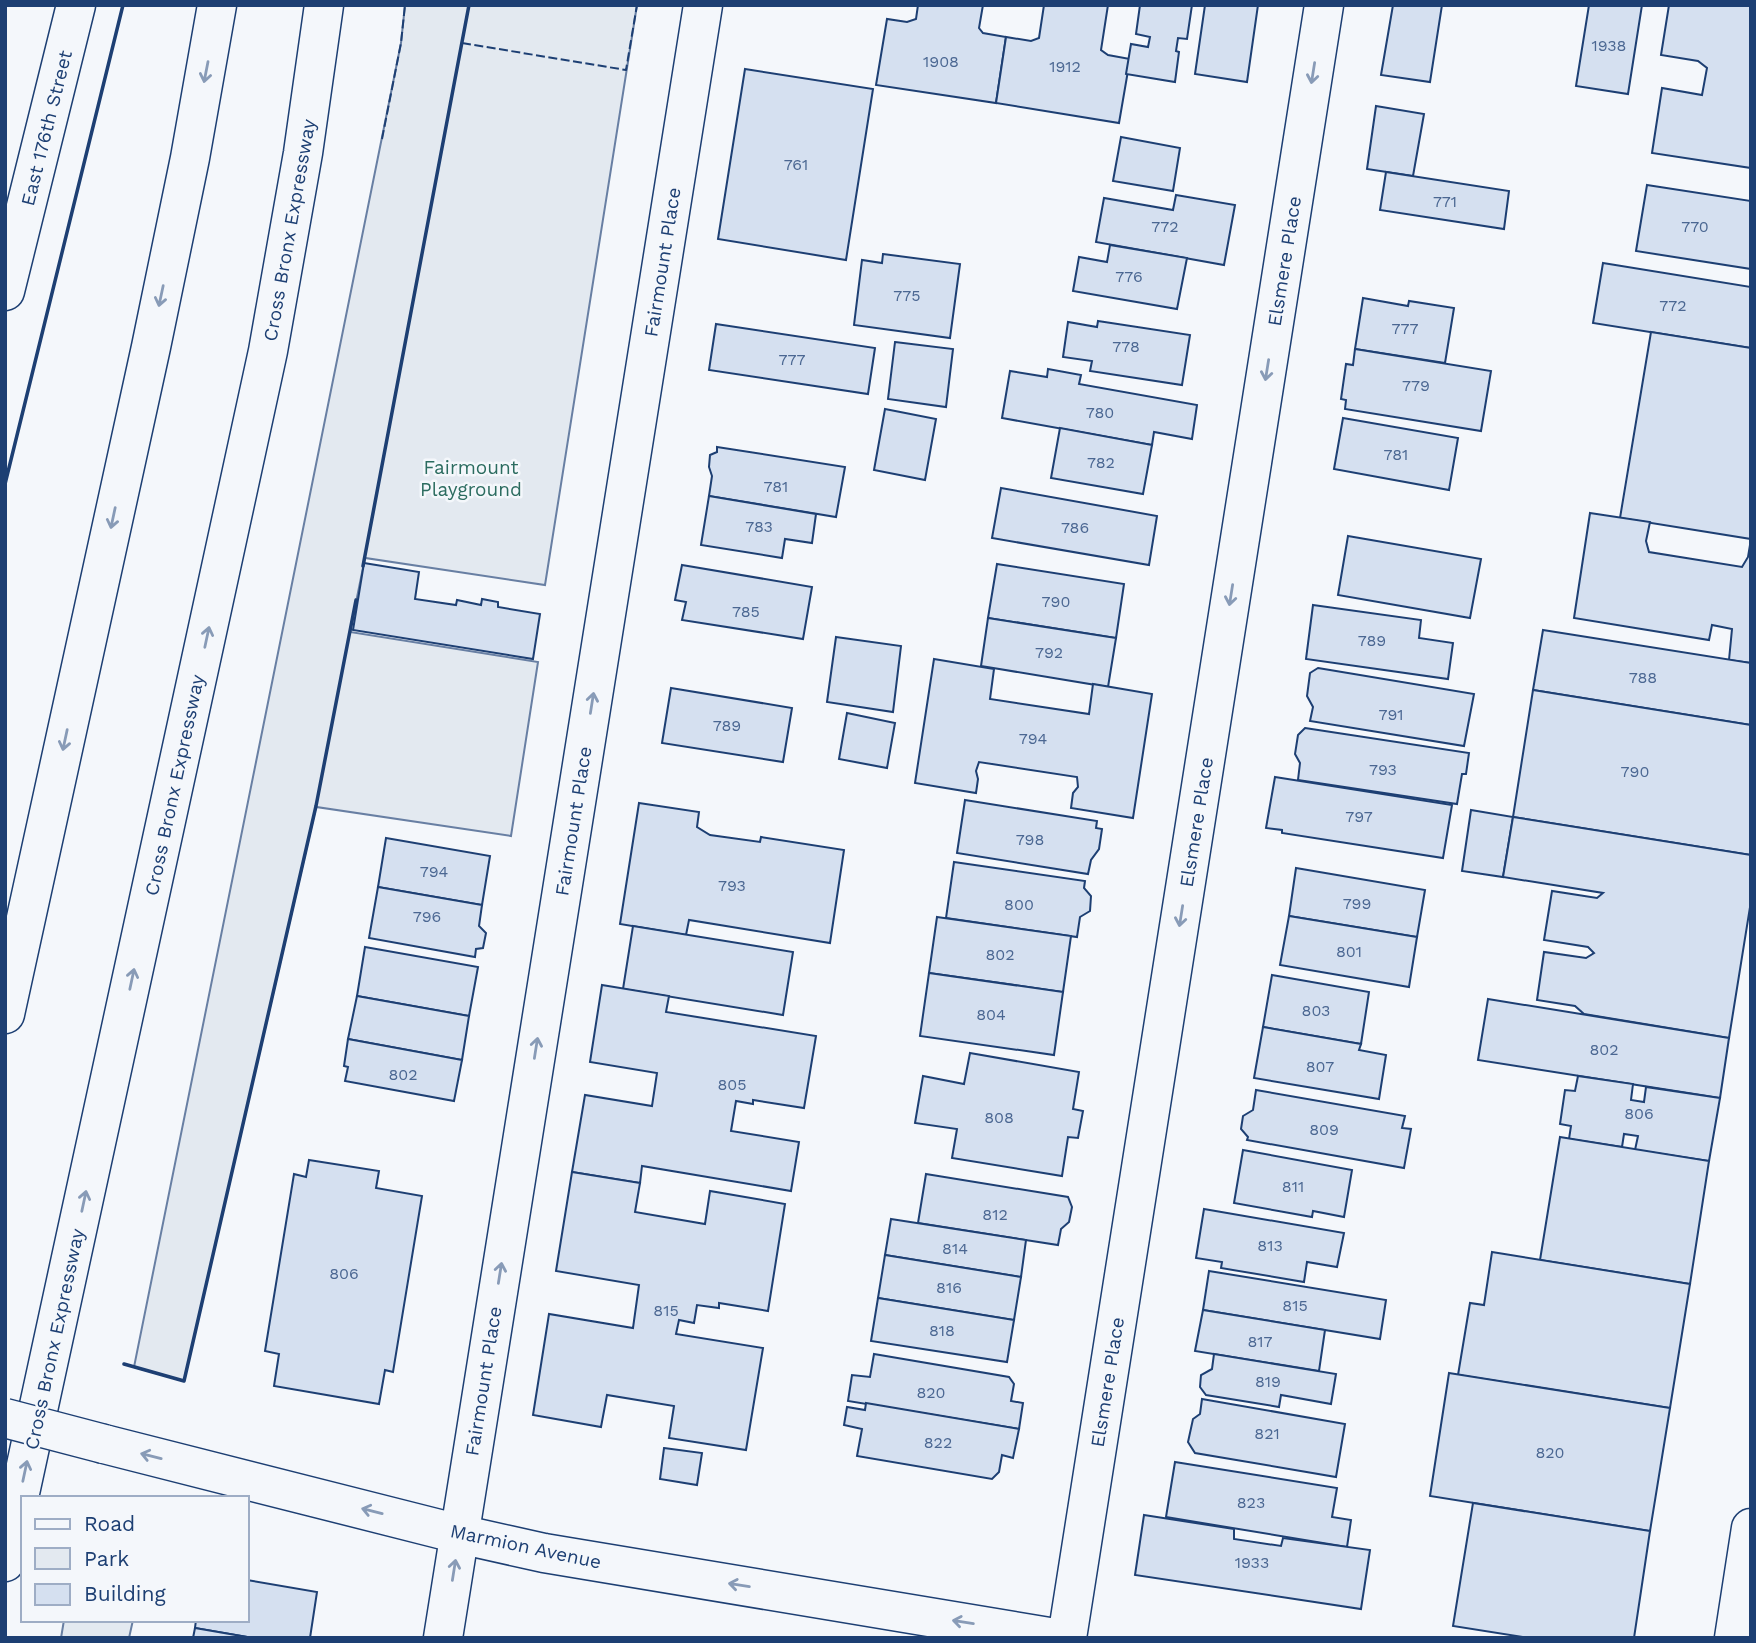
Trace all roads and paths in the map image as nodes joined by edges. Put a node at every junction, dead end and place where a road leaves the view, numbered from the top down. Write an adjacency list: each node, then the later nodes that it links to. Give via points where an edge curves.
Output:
1 (76, 5): 6 (main road, East 176th Street)
2 (218, 5): 7 (main road, one-way to 7, via 153,334)
3 (324, 5): 11 (main road, Cross Bronx Expressway, one-way to 3, via 268,351 298,190)
4 (703, 5): 10 (main road, Fairmount Place, one-way to 4)
5 (1324, 5): 14 (main road, Elsmere Place, one-way to 14)
6 (5, 291)
7 (5, 1014)
8 (5, 1418): 10 (main road, Marmion Avenue, one-way to 8, bridge)
9 (1751, 1528): 15 (main road)
10 (459, 1534): 12 (main road, Fairmount Place, one-way to 10); 13 (main road, Marmion Avenue, one-way to 10, via 544,1553)
11 (5, 1562)
12 (443, 1638)
13 (1055, 1638)
14 (1067, 1638)
15 (1734, 1638)

